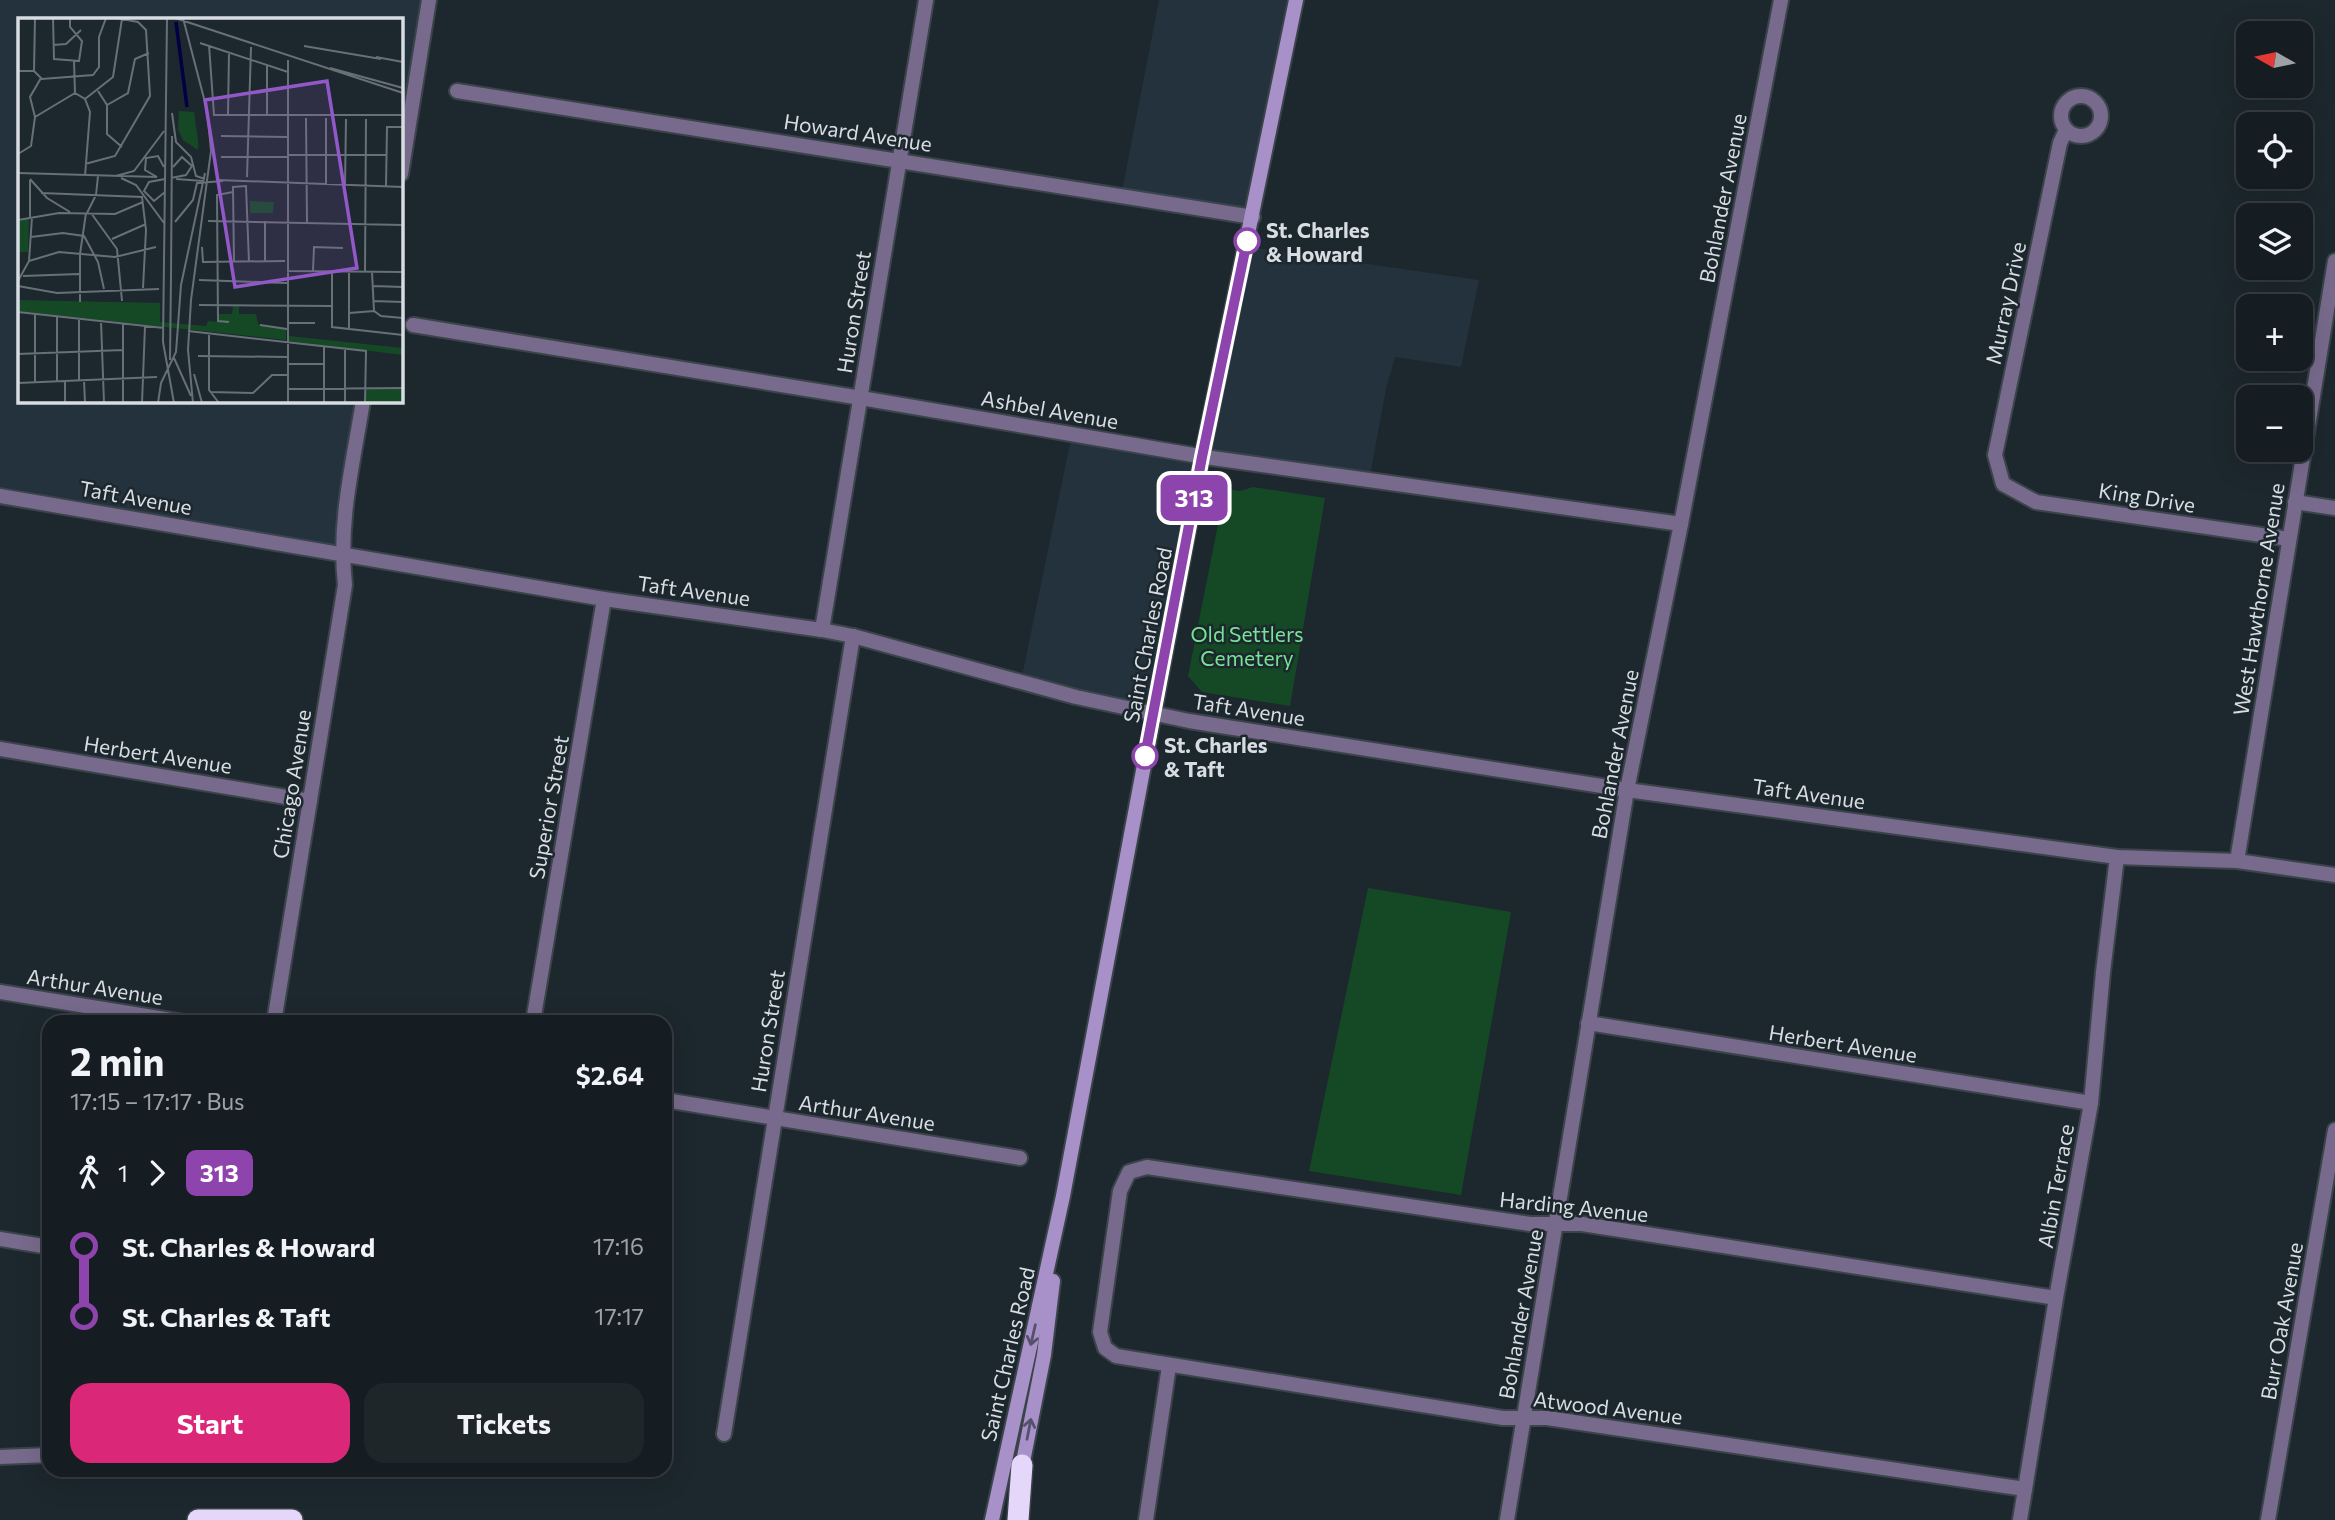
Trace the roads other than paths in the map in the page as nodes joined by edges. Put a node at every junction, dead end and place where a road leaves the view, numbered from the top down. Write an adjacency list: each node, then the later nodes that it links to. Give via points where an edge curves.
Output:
1 (429, 0): 8 (street)
2 (926, 0): 7 (street, Huron Street)
3 (1296, 0): 9 (main road, Saint Charles Road)
4 (1781, 0): 20 (street, Bohlander Avenue)
5 (457, 91): 7 (street, Howard Avenue)
6 (2066, 130): 16 (street, Murray Drive, via 1995,455)
7 (898, 159): 9 (street, Howard Avenue); 13 (street, Huron Street)
8 (402, 168)
9 (1253, 217): 15 (main road, Saint Charles Road)
10 (2335, 261): 11 (street, West Hawthorne Avenue)
11 (2331, 308): 18 (street, West Hawthorne Avenue)
12 (413, 325): 13 (street, Ashbel Avenue)
13 (861, 398): 15 (street, Ashbel Avenue); 24 (street, Huron Street)
14 (363, 402): 22 (street, Chicago Avenue, via 342,527)
15 (1202, 457): 20 (street, Ashbel Avenue); 26 (main road, Saint Charles Road)
16 (2003, 484): 21 (street, King Drive, via 2036,502)
17 (0, 496): 22 (street, Taft Avenue)
18 (2295, 502): 19 (street); 21 (street, West Hawthorne Avenue)
19 (2335, 508)
20 (1681, 524): 28 (street, Bohlander Avenue)
21 (2289, 540): 31 (street, West Hawthorne Avenue)
22 (342, 553): 23 (street, Taft Avenue); 29 (street, Chicago Avenue, via 345,585)
23 (604, 599): 24 (street, Taft Avenue); 36 (street, Superior Street)
24 (822, 630): 25 (street, Taft Avenue)
25 (853, 636): 26 (street, Taft Avenue); 40 (street, Huron Street)
26 (1153, 712): 28 (street, Taft Avenue); 43 (main road, Saint Charles Road)
27 (0, 749): 29 (street, Herbert Avenue)
28 (1626, 789): 30 (street, Taft Avenue); 37 (street, Bohlander Avenue)
29 (310, 801): 35 (street, Chicago Avenue)
30 (2117, 857): 31 (street, Taft Avenue); 39 (street, Albin Terrace)
31 (2237, 861): 32 (street, Taft Avenue)
32 (2335, 875)
33 (0, 992): 34 (street, Arthur Avenue)
34 (140, 1015)
35 (275, 1015)
36 (534, 1015)
37 (1588, 1023): 39 (street, Herbert Avenue); 44 (street, Bohlander Avenue)
38 (672, 1101): 40 (street, Arthur Avenue)
39 (2091, 1103): 47 (street, Albin Terrace)
40 (774, 1118): 42 (street, Arthur Avenue); 51 (street, Huron Street)
41 (2335, 1130): 64 (street, Burr Oak Avenue)
42 (1020, 1158)
43 (1063, 1196): 54 (main road, Saint Charles Road, one-way to 43, via 1044,1355); 58 (main road, Saint Charles Road, one-way to 58)
44 (1557, 1222): 47 (street, Harding Avenue); 48 (street, Harding Avenue, via 1530,1224 1147,1167 1129,1172 1120,1191 1100,1332); 50 (street, Bohlander Avenue)
45 (0, 1239): 46 (street)
46 (42, 1246)
47 (2056, 1298): 55 (street, Albin Terrace)
48 (1105, 1348): 49 (street, Atwood Avenue, via 1116,1356)
49 (1169, 1366): 50 (street, Atwood Avenue, via 1503,1418); 61 (street)
50 (1524, 1417): 55 (street, Atwood Avenue); 62 (street, Bohlander Avenue)
51 (724, 1434)
52 (42, 1455): 53 (street)
53 (0, 1457)
54 (1022, 1465): 59 (main road, Saint Charles Road); 60 (highway)
55 (2025, 1489): 63 (street, Albin Terrace)
56 (198, 1520): 57 (highway)
57 (292, 1520)
58 (992, 1520)
59 (1012, 1520)
60 (1018, 1520)
61 (1146, 1520)
62 (1507, 1520)
63 (2020, 1520)
64 (2268, 1520)

